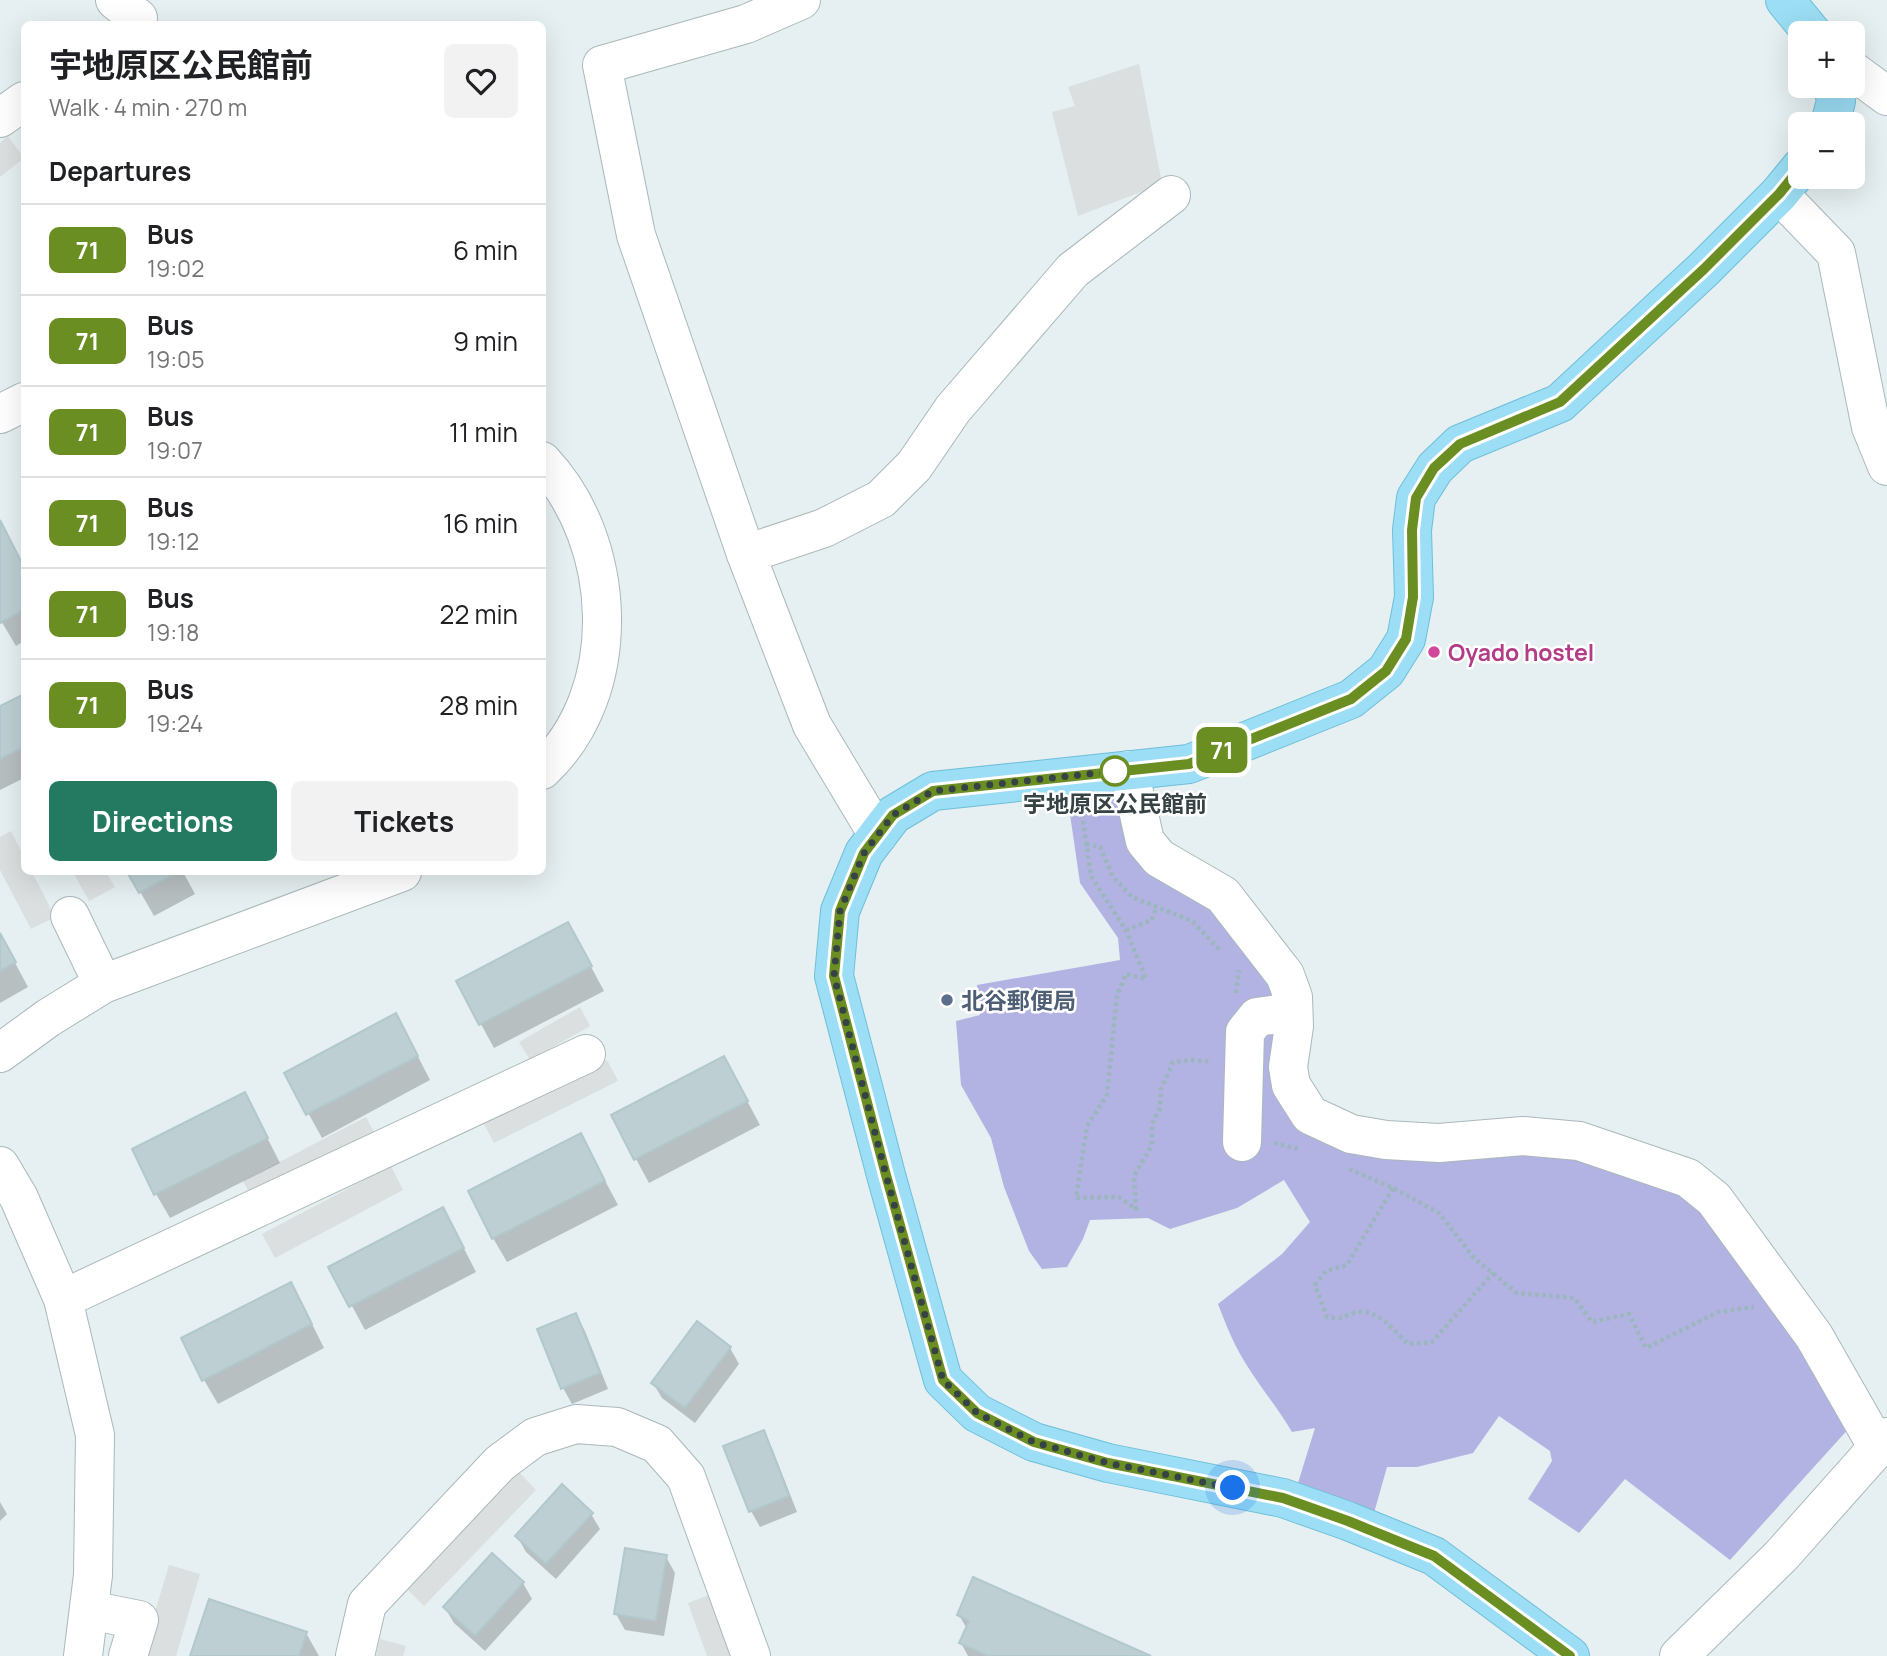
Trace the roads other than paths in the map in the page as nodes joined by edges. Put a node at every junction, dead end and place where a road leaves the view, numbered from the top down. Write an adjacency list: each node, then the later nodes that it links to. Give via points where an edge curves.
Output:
1 (800, 0): 13 (street, via 746,24 602,65 636,235)
2 (1785, 0): 3 (main road)
3 (1802, 21)
4 (1865, 80): 5 (street)
5 (1887, 96)
6 (21, 103): 7 (street)
7 (0, 118)
8 (1788, 183): 15 (main road, via 1704,269 1560,402 1460,444 1434,468 1416,498 1413,597 1406,639 1386,671 1351,699 1189,764)
9 (1795, 189): 12 (street, via 1836,253 1871,427)
10 (1171, 195): 13 (street, via 1073,270 953,409 914,466 881,499 824,528)
11 (546, 465): 14 (street, via 560,479 583,521 598,566 604,617 594,679 579,721)
12 (1887, 466)
13 (746, 554): 16 (street, via 812,725)
14 (546, 766)
15 (1129, 770): 16 (main road, via 933,791 893,815); 20 (street, via 1145,841 1159,858 1223,895 1285,975)
16 (878, 835): 32 (main road, via 864,853 840,911 834,976 943,1380 977,1413 1034,1442 1108,1463 1283,1498 1434,1556)
17 (394, 875): 19 (street)
18 (70, 916): 19 (street)
19 (103, 984): 21 (street)
20 (1293, 1012): 23 (street, via 1257,1017 1245,1032); 26 (street, via 1291,1085 1310,1115 1350,1134 1438,1143 1523,1136 1579,1141 1688,1178 1714,1199 1814,1336)
21 (0, 1053)
22 (586, 1054): 25 (street)
23 (1242, 1142)
24 (0, 1166): 25 (street)
25 (63, 1299): 27 (street, via 95,1435)
26 (1882, 1443): 33 (street, via 1781,1556)
27 (89, 1611): 28 (street); 29 (street, via 139,1620)
28 (83, 1656)
29 (128, 1656)
30 (355, 1656): 31 (street, via 367,1604 500,1463 535,1437 576,1424 617,1427 657,1444 687,1478)
31 (751, 1656)
32 (1570, 1656)
33 (1679, 1656)

